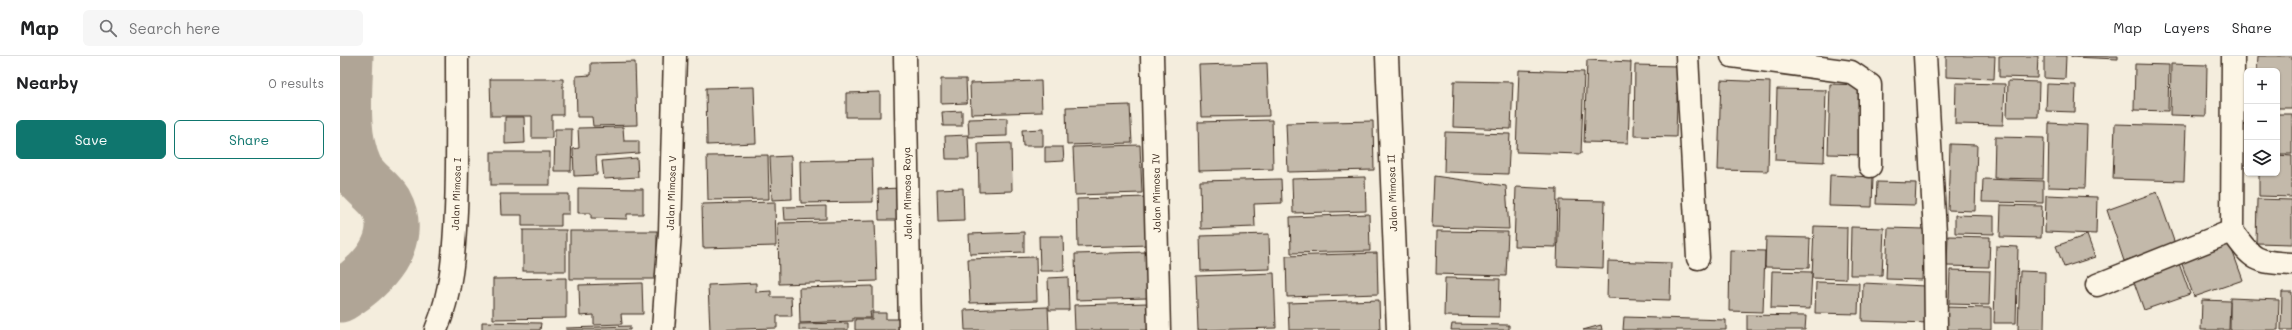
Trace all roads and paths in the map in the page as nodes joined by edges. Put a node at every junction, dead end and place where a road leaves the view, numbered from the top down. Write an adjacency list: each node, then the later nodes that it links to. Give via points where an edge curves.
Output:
1 (457, 56): 15 (street, Jalan Mimosa I, via 457,183 453,265 443,313)
2 (675, 56): 16 (street, Jalan Mimosa V, via 670,232)
3 (905, 56): 17 (street, Jalan Mimosa Raya)
4 (1152, 56): 18 (street, Jalan Mimosa IV)
5 (1386, 56): 19 (street, Jalan Mimosa II)
6 (1687, 56): 12 (street)
7 (1732, 56): 10 (street, via 1851,72 1870,85)
8 (1925, 56): 20 (street, via 1935,234)
9 (2234, 56): 11 (street)
10 (1870, 166)
11 (2232, 232): 13 (street, via 2247,253 2256,259); 14 (street)
12 (1698, 258)
13 (2292, 264)
14 (2097, 285)
15 (436, 330)
16 (663, 330)
17 (910, 330)
18 (1159, 330)
19 (1398, 330)
20 (1936, 330)

